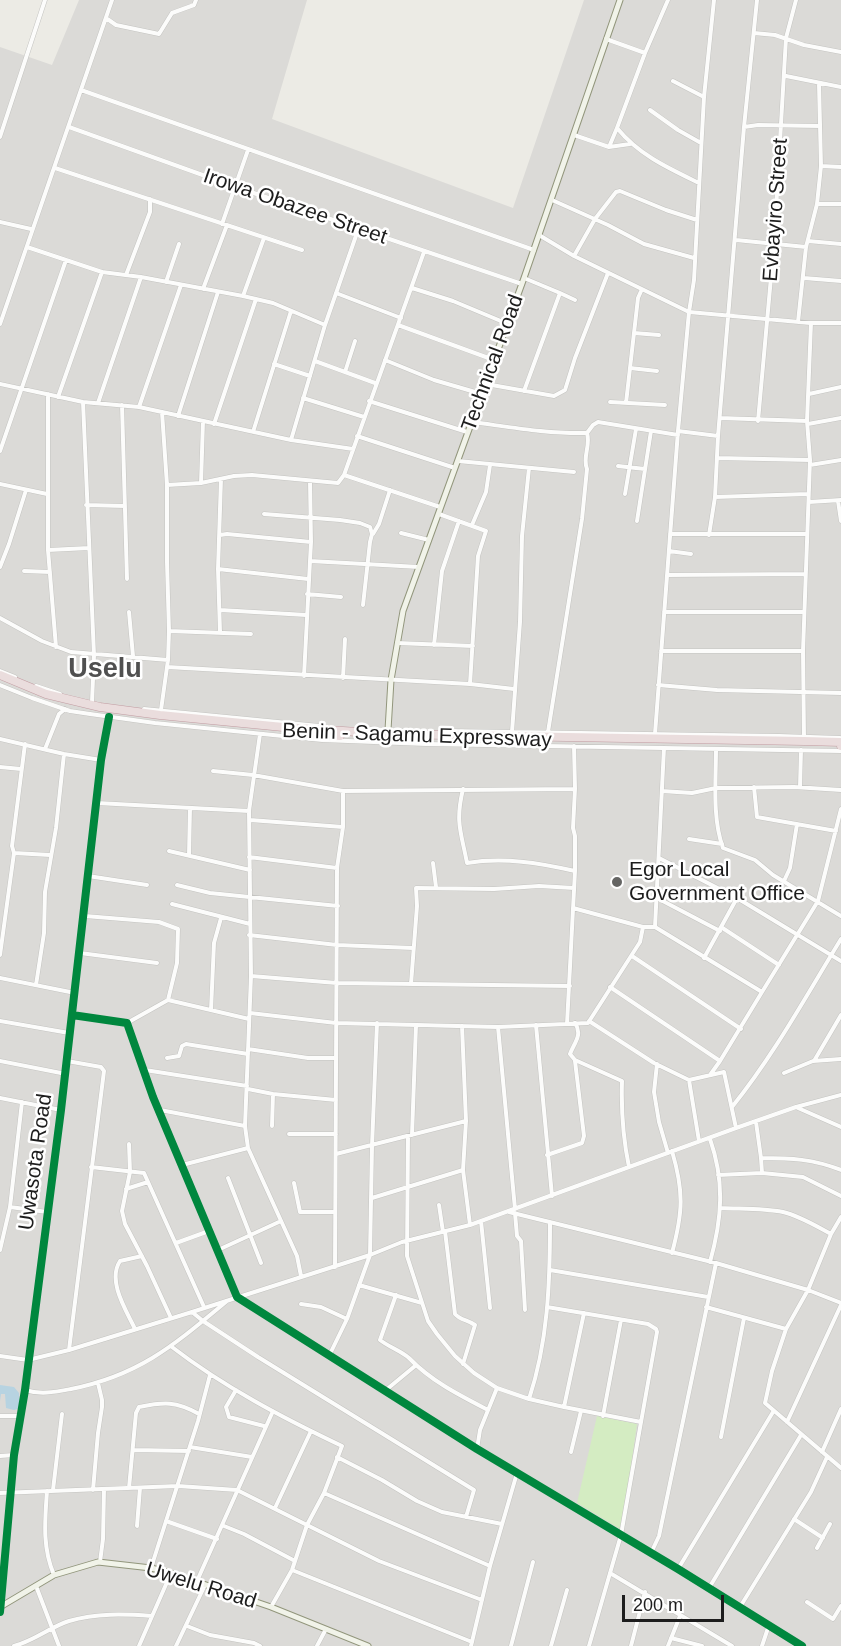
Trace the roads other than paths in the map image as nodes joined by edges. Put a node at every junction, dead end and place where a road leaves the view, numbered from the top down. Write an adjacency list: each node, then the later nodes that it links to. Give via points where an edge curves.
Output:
1 (45, 0): 30 (street)
2 (112, 0): 9 (street)
3 (196, 0): 10 (street, via 194,5 172,13 159,34)
4 (620, 0): 14 (street, Technical Road)
5 (668, 0): 16 (street)
6 (714, 0): 22 (street)
7 (757, 0): 12 (street)
8 (796, 0): 13 (street, Evbayiro Street)
9 (106, 18): 10 (street); 11 (street)
10 (116, 25): 11 (street)
11 (103, 28): 21 (street)
12 (754, 33): 13 (street); 27 (street)
13 (786, 38): 15 (street); 17 (street, Evbayiro Street)
14 (606, 39): 16 (street); 29 (street, Technical Road)
15 (841, 52)
16 (645, 53): 28 (street)
17 (786, 76): 19 (street); 24 (street, Evbayiro Street)
18 (673, 81): 22 (street)
19 (819, 84): 20 (street); 25 (street)
20 (841, 87)
21 (81, 90): 26 (street); 34 (street)
22 (704, 97): 31 (street)
23 (650, 110): 31 (street)
24 (782, 125): 25 (street); 27 (street); 55 (street, Evbayiro Street)
25 (820, 126): 35 (street)
26 (69, 127): 37 (street); 39 (street, Irowa Obazee Street)
27 (744, 127): 52 (street)
28 (616, 128): 32 (street); 33 (street)
29 (574, 135): 33 (street); 40 (street, Technical Road)
30 (0, 137)
31 (701, 143): 38 (street)
32 (630, 144): 33 (street); 38 (street)
33 (609, 147)
34 (248, 150): 39 (street); 60 (street)
35 (821, 166): 36 (street); 42 (street)
36 (841, 167)
37 (55, 168): 41 (street); 48 (street)
38 (699, 183): 45 (street)
39 (236, 187): 47 (street); 49 (street, Irowa Obazee Street)
40 (552, 200): 44 (street); 50 (street, Technical Road)
41 (151, 201): 47 (street); 67 (street)
42 (817, 204): 43 (street); 53 (street)
43 (841, 204)
44 (595, 219): 45 (street, via 620,191); 62 (street); 63 (street, via 644,244)
45 (697, 220): 63 (street)
46 (0, 222): 48 (street)
47 (224, 225): 51 (street); 75 (street)
48 (32, 229): 57 (street)
49 (358, 230): 61 (street, Irowa Obazee Street); 78 (street)
50 (539, 235): 60 (street, Technical Road); 62 (street)
51 (264, 238): 59 (street); 80 (street)
52 (735, 240): 55 (street); 85 (street)
53 (808, 241): 56 (street); 58 (street)
54 (179, 244): 72 (street)
55 (774, 244): 58 (street); 87 (street, Evbayiro Street)
56 (841, 244)
57 (27, 247): 64 (street); 91 (street)
58 (806, 247): 69 (street)
59 (302, 250)
60 (534, 250): 70 (street, Technical Road)
61 (424, 252): 70 (street, Irowa Obazee Street); 74 (street)
62 (574, 256): 66 (street)
63 (694, 258): 84 (street)
64 (66, 260): 65 (street); 110 (street)
65 (102, 272): 67 (street); 115 (street)
66 (608, 273): 76 (street); 111 (street, via 565,390 554,396)
67 (126, 275): 68 (street)
68 (141, 277): 72 (street); 120 (street)
69 (804, 278): 71 (street); 88 (street)
70 (523, 281): 79 (street, Irowa Obazee Street); 92 (street, Technical Road)
71 (841, 281)
72 (166, 282): 73 (street)
73 (181, 285): 75 (street); 124 (street)
74 (412, 288): 86 (street); 92 (street)
75 (203, 289): 77 (street)
76 (642, 289): 84 (street); 95 (street)
77 (218, 292): 80 (street); 126 (street)
78 (336, 293): 86 (street); 93 (street)
79 (560, 293): 82 (street, Irowa Obazee Street); 111 (street)
80 (243, 296): 81 (street)
81 (256, 299): 83 (street); 134 (street)
82 (575, 300)
83 (291, 312): 93 (street); 101 (street)
84 (689, 312): 85 (street); 140 (street)
85 (729, 316): 87 (street); 128 (street)
86 (401, 318): 94 (street)
87 (767, 320): 88 (street); 131 (street, Evbayiro Street)
88 (798, 322): 89 (street)
89 (811, 323): 90 (street); 114 (street)
90 (841, 323)
91 (0, 324)
92 (507, 324): 99 (street, Technical Road)
93 (325, 325): 100 (street)
94 (398, 325): 98 (street); 99 (street)
95 (634, 333): 96 (street); 102 (street)
96 (659, 335)
97 (355, 341): 104 (street)
98 (385, 360): 106 (street); 113 (street)
99 (494, 360): 108 (street, Technical Road)
100 (315, 361): 104 (street); 105 (street)
101 (274, 364): 105 (street); 137 (street)
102 (630, 368): 103 (street); 121 (street)
103 (657, 371)
104 (345, 372): 106 (street)
105 (310, 376): 116 (street)
106 (375, 383): 117 (street)
107 (0, 384): 110 (street)
108 (486, 384): 111 (street); 113 (street, Technical Road)
109 (841, 387): 114 (street)
110 (20, 388): 112 (street); 145 (street)
111 (524, 391)
112 (48, 394): 115 (street); 165 (street)
113 (482, 394): 132 (street, Technical Road)
114 (809, 394): 133 (street)
115 (58, 397): 118 (street)
116 (303, 398): 127 (street); 143 (street)
117 (369, 401): 127 (street); 138 (street)
118 (83, 402): 120 (street); 171 (street)
119 (610, 402): 121 (street)
120 (98, 403): 122 (street)
121 (626, 403): 123 (street)
122 (122, 405): 124 (street); 172 (street)
123 (665, 405)
124 (139, 407): 125 (street)
125 (162, 412): 126 (street); 162 (street)
126 (178, 416): 130 (street)
127 (364, 417): 141 (street)
128 (720, 418): 131 (street); 142 (street)
129 (841, 418): 133 (street)
130 (203, 421): 134 (street); 160 (street)
131 (758, 421): 133 (street)
132 (471, 422): 138 (street, Technical Road); 139 (street)
133 (808, 422): 149 (street)
134 (214, 424): 137 (street)
135 (636, 429): 136 (street); 139 (street, via 598,422); 154 (street)
136 (651, 431): 140 (street); 155 (street)
137 (253, 432): 143 (street)
138 (467, 432): 148 (street, Technical Road)
139 (587, 433): 243 (street, via 582,519)
140 (678, 433): 142 (street); 182 (street)
141 (357, 436): 144 (street); 152 (street)
142 (718, 436): 146 (street)
143 (291, 440): 144 (street)
144 (353, 449): 157 (street)
145 (0, 451)
146 (717, 458): 149 (street); 168 (street)
147 (841, 460): 149 (street)
148 (458, 461): 150 (street); 152 (street, Technical Road)
149 (810, 462): 167 (street)
150 (490, 465): 153 (street); 179 (street, via 486,492)
151 (618, 466): 154 (street)
152 (455, 468): 173 (street, Technical Road)
153 (529, 468): 156 (street); 233 (street)
154 (630, 468): 155 (street); 166 (street)
155 (645, 469): 177 (street)
156 (574, 472)
157 (344, 475): 159 (street, via 338,483); 164 (street)
158 (221, 479): 159 (street, via 252,475); 160 (street); 184 (street)
159 (310, 481): 175 (street)
160 (201, 483): 162 (street)
161 (0, 484): 163 (street)
162 (167, 484): 212 (street)
163 (26, 490): 165 (street); 194 (street)
164 (390, 490): 173 (street); 181 (street)
165 (47, 494): 189 (street)
166 (625, 494)
167 (808, 494): 168 (street); 170 (street)
168 (715, 497): 185 (street)
169 (840, 501): 170 (street); 178 (street)
170 (808, 502): 183 (street)
171 (86, 506): 172 (street); 188 (street)
172 (125, 506): 201 (street)
173 (440, 510): 176 (street); 186 (street, Technical Road)
174 (264, 514): 175 (street)
175 (310, 519): 181 (street, via 360,522 370,527); 187 (street)
176 (459, 521): 179 (street); 217 (street, via 442,571)
177 (637, 521)
178 (841, 521)
179 (472, 525): 218 (street, via 486,532 478,556)
180 (401, 533): 186 (street)
181 (372, 534): 193 (street)
182 (670, 534): 185 (street); 190 (street)
183 (807, 534): 185 (street); 199 (street)
184 (220, 535): 187 (street); 196 (street)
185 (709, 535)
186 (429, 540): 195 (street, Technical Road)
187 (311, 543): 192 (street)
188 (89, 548): 189 (street); 222 (street)
189 (48, 550): 198 (street)
190 (669, 550): 191 (street); 200 (street)
191 (691, 554)
192 (310, 561): 193 (street); 202 (street)
193 (368, 565): 195 (street); 205 (street)
194 (0, 567)
195 (419, 567): 216 (street, Technical Road, via 403,611)
196 (218, 569): 202 (street); 206 (street)
197 (24, 571): 198 (street)
198 (50, 572): 219 (street)
199 (805, 574): 200 (street); 209 (street)
200 (667, 575): 208 (street)
201 (127, 579)
202 (308, 579): 203 (street)
203 (307, 594): 204 (street); 210 (street)
204 (341, 597)
205 (363, 605)
206 (220, 610): 210 (street); 213 (street)
207 (129, 612): 223 (street)
208 (664, 612): 209 (street); 220 (street)
209 (804, 612): 221 (street)
210 (306, 615): 227 (street)
211 (0, 618): 219 (street)
212 (169, 631): 213 (street); 224 (street)
213 (220, 632): 214 (street)
214 (251, 634)
215 (345, 639): 228 (street)
216 (397, 643): 217 (street); 229 (street, Technical Road)
217 (434, 645): 218 (street)
218 (473, 646): 230 (street)
219 (56, 648): 222 (street)
220 (662, 651): 221 (street); 231 (street)
221 (803, 651): 234 (street)
222 (94, 655): 223 (street); 236 (street)
223 (133, 656): 224 (street)
224 (168, 660): 225 (street)
225 (167, 667): 227 (street); 238 (street)
226 (0, 675): 236 (street); 240 (highway, via 46,694 100,707); 248 (highway, Benin - Sagamu Expressway, via 28,692 94,711 326,735)
227 (304, 676): 228 (street)
228 (343, 678): 229 (street)
229 (391, 680): 230 (street); 241 (street, Technical Road)
230 (470, 684): 233 (street)
231 (658, 685): 234 (street); 245 (street)
232 (0, 686): 237 (street)
233 (514, 689): 242 (street)
234 (804, 691): 235 (street); 246 (street)
235 (841, 693)
236 (92, 702): 238 (street)
237 (65, 709): 239 (street); 253 (street, via 59,714)
238 (161, 710): 240 (street)
239 (109, 717): 244 (street); 257 (street, Uwasota Road)
240 (284, 725): 241 (street); 246 (highway, via 388,734)
241 (388, 730): 242 (street)
242 (512, 732): 243 (street)
243 (548, 732): 245 (street)
244 (260, 734): 250 (street, via 392,743); 261 (street)
245 (655, 734): 246 (street)
246 (804, 738): 248 (highway)
247 (0, 739): 249 (street)
248 (841, 743)
249 (25, 744): 253 (street); 259 (street)
250 (574, 746): 251 (street); 266 (street)
251 (664, 748): 252 (street); 269 (street)
252 (716, 748): 254 (street); 264 (street)
253 (45, 749): 256 (street)
254 (801, 750): 255 (street); 263 (street)
255 (841, 751)
256 (64, 754): 257 (street); 282 (street)
257 (101, 760): 270 (street, Uwasota Road)
258 (0, 766): 259 (street)
259 (21, 769): 281 (street)
260 (213, 771): 261 (street)
261 (253, 775): 268 (street); 273 (street)
262 (754, 787): 263 (street); 264 (street); 275 (street, via 757,817)
263 (800, 787): 267 (street)
264 (716, 788): 269 (street, via 692,793); 279 (street)
265 (463, 789): 266 (street); 268 (street); 289 (street, via 458,823 467,863 516,860)
266 (575, 789): 289 (street)
267 (841, 790)
268 (343, 791): 276 (street)
269 (662, 791): 285 (street)
270 (97, 803): 271 (street); 290 (street, Uwasota Road)
271 (190, 808): 273 (street); 283 (street)
272 (841, 809): 277 (street)
273 (249, 811): 274 (street)
274 (250, 820): 276 (street); 284 (street)
275 (797, 824): 277 (street); 291 (street, via 790,868)
276 (343, 827): 287 (street)
277 (837, 831): 299 (street)
278 (689, 839): 279 (street)
279 (722, 844): 291 (street, via 729,852 748,856)
280 (170, 851): 283 (street)
281 (14, 853): 282 (street); 316 (street)
282 (50, 855): 327 (street)
283 (189, 855): 288 (street)
284 (249, 857): 287 (street); 288 (street)
285 (658, 858): 297 (street); 298 (street)
286 (434, 863): 294 (street)
287 (337, 868): 301 (street)
288 (250, 870): 296 (street)
289 (575, 871): 295 (street)
290 (88, 876): 292 (street); 303 (street, Uwasota Road)
291 (784, 880): 299 (street)
292 (147, 885)
293 (177, 885): 296 (street)
294 (436, 887): 295 (street); 314 (street, via 416,888)
295 (574, 888): 302 (street)
296 (251, 898): 301 (street); 306 (street)
297 (657, 898): 308 (street); 309 (street)
298 (737, 898): 309 (street); 311 (street)
299 (818, 901): 304 (street); 311 (street)
300 (172, 904): 305 (street)
301 (338, 906): 313 (street)
302 (573, 908): 307 (street); 328 (street)
303 (84, 916): 315 (street, Uwasota Road); 332 (street, via 177,927 177,963)
304 (841, 916)
305 (221, 918): 306 (street); 333 (street, via 213,943)
306 (250, 924): 310 (street)
307 (643, 927): 308 (street); 317 (street)
308 (655, 927): 319 (street)
309 (721, 929): 319 (street); 322 (street)
310 (249, 935): 313 (street); 323 (street)
311 (797, 936): 318 (street); 322 (street)
312 (841, 939): 318 (street)
313 (337, 945): 314 (street); 325 (street)
314 (413, 948): 326 (street)
315 (80, 953): 321 (street); 331 (street, Uwasota Road)
316 (0, 955)
317 (632, 956): 329 (street); 349 (street)
318 (831, 956): 320 (street); 372 (street, via 789,1027)
319 (704, 958): 330 (street)
320 (841, 962)
321 (157, 963)
322 (779, 964): 330 (street)
323 (251, 976): 325 (street); 334 (street)
324 (0, 978): 327 (street)
325 (337, 982): 326 (street); 341 (street)
326 (411, 984): 328 (street)
327 (36, 985): 331 (street)
328 (570, 986): 344 (street)
329 (610, 987): 339 (street); 358 (street)
330 (762, 992): 349 (street)
331 (75, 993): 335 (street, Uwasota Road)
332 (168, 1000): 333 (street); 340 (street)
333 (211, 1010): 337 (street)
334 (250, 1013): 337 (street); 341 (street)
335 (72, 1015): 340 (street); 350 (street, Uwasota Road)
336 (841, 1015): 359 (street)
337 (249, 1019): 351 (street)
338 (0, 1021): 350 (street)
339 (590, 1021): 343 (street); 360 (street)
340 (127, 1023): 361 (street)
341 (336, 1023): 342 (street); 353 (street)
342 (378, 1023): 345 (street); 388 (street)
343 (575, 1023): 344 (street); 355 (street, via 579,1034 570,1053)
344 (567, 1024): 346 (street)
345 (416, 1025): 347 (street); 384 (street)
346 (536, 1025): 348 (street); 392 (street)
347 (462, 1026): 348 (street); 376 (street)
348 (498, 1027): 413 (street)
349 (741, 1029): 358 (street)
350 (69, 1033): 357 (street, Uwasota Road)
351 (248, 1051): 352 (street, via 186,1044 179,1056); 353 (street); 366 (street)
352 (167, 1058)
353 (335, 1058): 370 (street)
354 (841, 1059): 359 (street)
355 (575, 1060): 392 (street, via 584,1136 576,1147); 396 (street, via 622,1081 621,1121)
356 (0, 1061): 363 (street)
357 (67, 1061): 363 (street, Uwasota Road); 395 (street, via 101,1066 104,1071)
358 (720, 1061): 364 (street)
359 (813, 1061): 362 (street)
360 (657, 1064): 365 (street); 390 (street, via 654,1092)
361 (145, 1070): 366 (street); 375 (street)
362 (784, 1073)
363 (66, 1074): 374 (street, Uwasota Road)
364 (710, 1075): 365 (street); 372 (street, via 724,1072)
365 (689, 1080): 386 (street)
366 (247, 1087): 367 (street); 378 (street)
367 (273, 1094): 370 (street); 379 (street)
368 (841, 1095): 373 (street)
369 (0, 1098): 371 (street)
370 (336, 1100): 383 (street)
371 (22, 1102): 374 (street); 411 (street)
372 (732, 1107): 381 (street)
373 (796, 1107): 377 (street); 380 (street)
374 (61, 1110): 414 (street, Uwasota Road)
375 (160, 1110): 378 (street); 394 (street)
376 (466, 1121): 384 (street); 397 (street)
377 (756, 1122): 381 (street); 393 (street)
378 (245, 1126): 389 (street)
379 (272, 1126)
380 (841, 1127)
381 (736, 1128): 385 (street)
382 (289, 1134): 383 (street)
383 (336, 1134): 391 (street)
384 (410, 1135): 388 (street); 405 (street)
385 (710, 1139): 386 (street); 401 (street)
386 (699, 1142): 390 (street)
387 (129, 1144): 399 (street)
388 (372, 1146): 391 (street); 409 (street)
389 (248, 1148): 394 (street); 417 (street)
390 (670, 1152): 396 (street); 431 (street, via 679,1176 681,1197)
391 (336, 1154): 415 (street)
392 (548, 1155): 407 (street)
393 (761, 1158): 398 (street, via 800,1158); 400 (street)
394 (182, 1166): 423 (street)
395 (91, 1167): 399 (street); 464 (street)
396 (629, 1167): 407 (street)
397 (463, 1170): 405 (street); 421 (street)
398 (841, 1170)
399 (130, 1172): 403 (street, via 142,1172); 406 (street)
400 (762, 1173): 401 (street); 408 (street, via 803,1177)
401 (718, 1175): 412 (street)
402 (228, 1178): 426 (street)
403 (148, 1182): 406 (street); 428 (street)
404 (294, 1183): 415 (street, via 300,1212)
405 (407, 1189): 409 (street); 427 (street)
406 (125, 1190): 433 (street, via 125,1224)
407 (552, 1196): 413 (street)
408 (841, 1196)
409 (372, 1198): 432 (street)
410 (440, 1205): 424 (street)
411 (10, 1207): 414 (street); 422 (street)
412 (722, 1208): 425 (street, via 784,1212); 434 (street)
413 (515, 1211): 418 (street); 419 (street); 453 (street)
414 (47, 1212): 467 (street, Uwasota Road)
415 (335, 1212): 437 (street)
416 (841, 1217): 425 (street)
417 (280, 1221): 426 (street); 439 (street, via 297,1256)
418 (481, 1221): 421 (street); 452 (street)
419 (550, 1223): 431 (street); 438 (street)
420 (0, 1225): 422 (street)
421 (470, 1225): 424 (street)
422 (6, 1226): 429 (street)
423 (209, 1231): 428 (street); 430 (street)
424 (444, 1231): 427 (street); 468 (street, via 455,1314 475,1325)
425 (831, 1234): 441 (street)
426 (249, 1236): 430 (street); 435 (street)
427 (406, 1241): 432 (street); 446 (street, via 407,1256)
428 (176, 1243): 449 (street)
429 (0, 1250)
430 (218, 1251): 443 (street)
431 (672, 1253): 434 (street)
432 (370, 1255): 437 (street); 440 (street)
433 (142, 1256): 456 (street); 461 (street, via 120,1261 115,1275)
434 (710, 1262): 436 (street)
435 (261, 1263)
436 (716, 1263): 441 (street); 444 (street)
437 (335, 1267): 439 (street)
438 (550, 1270): 444 (street); 450 (street)
439 (301, 1276): 443 (street)
440 (359, 1285): 442 (street); 458 (street)
441 (808, 1290): 448 (street); 462 (street)
442 (396, 1295): 446 (street); 469 (street, via 380,1339)
443 (237, 1297): 445 (street); 466 (street)
444 (708, 1297): 451 (street)
445 (230, 1299): 449 (street); 460 (street)
446 (423, 1303): 468 (street, via 428,1321)
447 (301, 1304): 458 (street, via 321,1307)
448 (841, 1304): 490 (street)
449 (204, 1307): 454 (street)
450 (548, 1307): 455 (street); 476 (street, via 538,1371)
451 (706, 1307): 457 (street); 531 (street, via 659,1536)
452 (490, 1308)
453 (525, 1310)
454 (192, 1312): 456 (street); 460 (street)
455 (584, 1313): 459 (street); 477 (street)
456 (171, 1318): 461 (street)
457 (744, 1318): 462 (street); 494 (street)
458 (347, 1319): 466 (street)
459 (621, 1320): 487 (street); 489 (street, via 648,1324 657,1332)
460 (203, 1321): 463 (street); 519 (street, via 474,1490)
461 (135, 1329): 464 (street)
462 (786, 1329): 482 (street, via 765,1401)
463 (172, 1347): 470 (street); 471 (street)
464 (69, 1350): 467 (street)
465 (0, 1356): 467 (street)
466 (329, 1356): 475 (street)
467 (28, 1360): 473 (street, Uwasota Road)
468 (464, 1364): 472 (street)
469 (415, 1366): 475 (street); 479 (street)
470 (210, 1375): 474 (street); 484 (street)
471 (98, 1383): 473 (street, via 40,1394); 512 (street, via 102,1407)
472 (497, 1388): 476 (street); 479 (street)
473 (25, 1390): 486 (street, Uwasota Road)
474 (236, 1390): 480 (street); 491 (street, via 226,1407 229,1417)
475 (386, 1390): 496 (street)
476 (529, 1399): 477 (street)
477 (564, 1407): 481 (street)
478 (841, 1409): 488 (street)
479 (488, 1410): 496 (street)
480 (273, 1411): 491 (street); 492 (street)
481 (581, 1411): 487 (street); 498 (street)
482 (773, 1412): 490 (street); 538 (street)
483 (62, 1414): 511 (street)
484 (199, 1414): 495 (street); 497 (street, via 171,1403 139,1407)
485 (0, 1416): 486 (street)
486 (21, 1416): 500 (street, Uwasota Road)
487 (603, 1416): 489 (street)
488 (839, 1420): 499 (street)
489 (641, 1422): 527 (street)
490 (787, 1422): 493 (street)
491 (264, 1426): 502 (street)
492 (311, 1431): 503 (street, via 342,1446); 518 (street)
493 (801, 1435): 499 (street); 546 (street)
494 (721, 1437)
495 (189, 1449): 497 (street); 502 (street); 507 (street)
496 (477, 1449): 506 (street)
497 (134, 1450): 508 (street)
498 (571, 1452)
499 (821, 1452): 504 (street)
500 (14, 1455): 501 (street); 517 (street, Uwasota Road)
501 (0, 1456)
502 (252, 1457): 513 (street)
503 (338, 1457): 515 (street); 519 (street, via 417,1501)
504 (827, 1457): 505 (street); 520 (street)
505 (841, 1468)
506 (517, 1472): 522 (street); 527 (street)
507 (178, 1486): 509 (street); 513 (street); 521 (street)
508 (129, 1488): 509 (street); 510 (street)
509 (140, 1488): 525 (street)
510 (104, 1489): 512 (street); 534 (street)
511 (53, 1490): 512 (street); 514 (street)
512 (93, 1490)
513 (237, 1490): 518 (street); 526 (street)
514 (47, 1491): 517 (street); 542 (street, via 44,1539)
515 (324, 1492): 524 (street); 536 (street)
516 (0, 1493): 517 (street)
517 (11, 1493): 532 (street, Uwasota Road)
518 (275, 1508): 524 (street)
519 (466, 1517): 522 (street)
520 (794, 1519): 528 (street); 554 (street)
521 (166, 1521): 529 (street); 537 (street)
522 (502, 1524): 536 (street)
523 (830, 1524): 528 (street)
524 (307, 1525): 533 (street); 549 (street, via 379,1561)
525 (137, 1526)
526 (224, 1526): 529 (street); 533 (street)
527 (621, 1534): 531 (street); 540 (street)
528 (823, 1538): 530 (street)
529 (217, 1539): 543 (street)
530 (817, 1548)
531 (651, 1553): 538 (street)
532 (2, 1559): 551 (street, Uwasota Road)
533 (295, 1561): 539 (street)
534 (100, 1562): 537 (street, Uwelu Road); 542 (street, Uwelu Road)
535 (533, 1562): 572 (street)
536 (490, 1566): 549 (street)
537 (151, 1568): 541 (street, Uwelu Road)
538 (678, 1569): 546 (street)
539 (292, 1570): 553 (street); 564 (street)
540 (610, 1572): 548 (street); 574 (street)
541 (171, 1573): 543 (street, Uwelu Road); 556 (street)
542 (54, 1575): 545 (street, Uwelu Road)
543 (197, 1581): 544 (street, Uwelu Road)
544 (205, 1585): 553 (street, Uwelu Road); 559 (street)
545 (36, 1587): 551 (street, Uwelu Road); 561 (street)
546 (709, 1588): 554 (street)
547 (567, 1590): 573 (street)
548 (645, 1592): 557 (street); 575 (street)
549 (482, 1600): 564 (street)
550 (807, 1602): 552 (street, via 833,1619)
551 (1, 1606): 555 (street, Uwasota Road)
552 (841, 1606)
553 (271, 1607): 560 (street, Uwelu Road)
554 (740, 1607): 558 (street)
555 (0, 1612)
556 (152, 1616): 561 (street, via 91,1616); 567 (street)
557 (680, 1616): 562 (street); 563 (street, via 705,1629)
558 (769, 1625): 579 (street); 580 (street)
559 (187, 1626): 568 (street); 569 (street)
560 (326, 1629): 570 (street); 571 (street, Uwelu Road)
561 (52, 1630): 565 (street); 566 (street)
562 (671, 1638): 576 (street); 577 (street)
563 (720, 1643): 578 (street)
564 (472, 1644)
565 (14, 1646)
566 (59, 1646)
567 (139, 1646)
568 (176, 1646)
569 (260, 1646)
570 (317, 1646)
571 (368, 1646)
572 (511, 1646)
573 (551, 1646)
574 (589, 1646)
575 (631, 1646)
576 (668, 1646)
577 (702, 1646)
578 (732, 1646)
579 (762, 1646)
580 (802, 1646)

